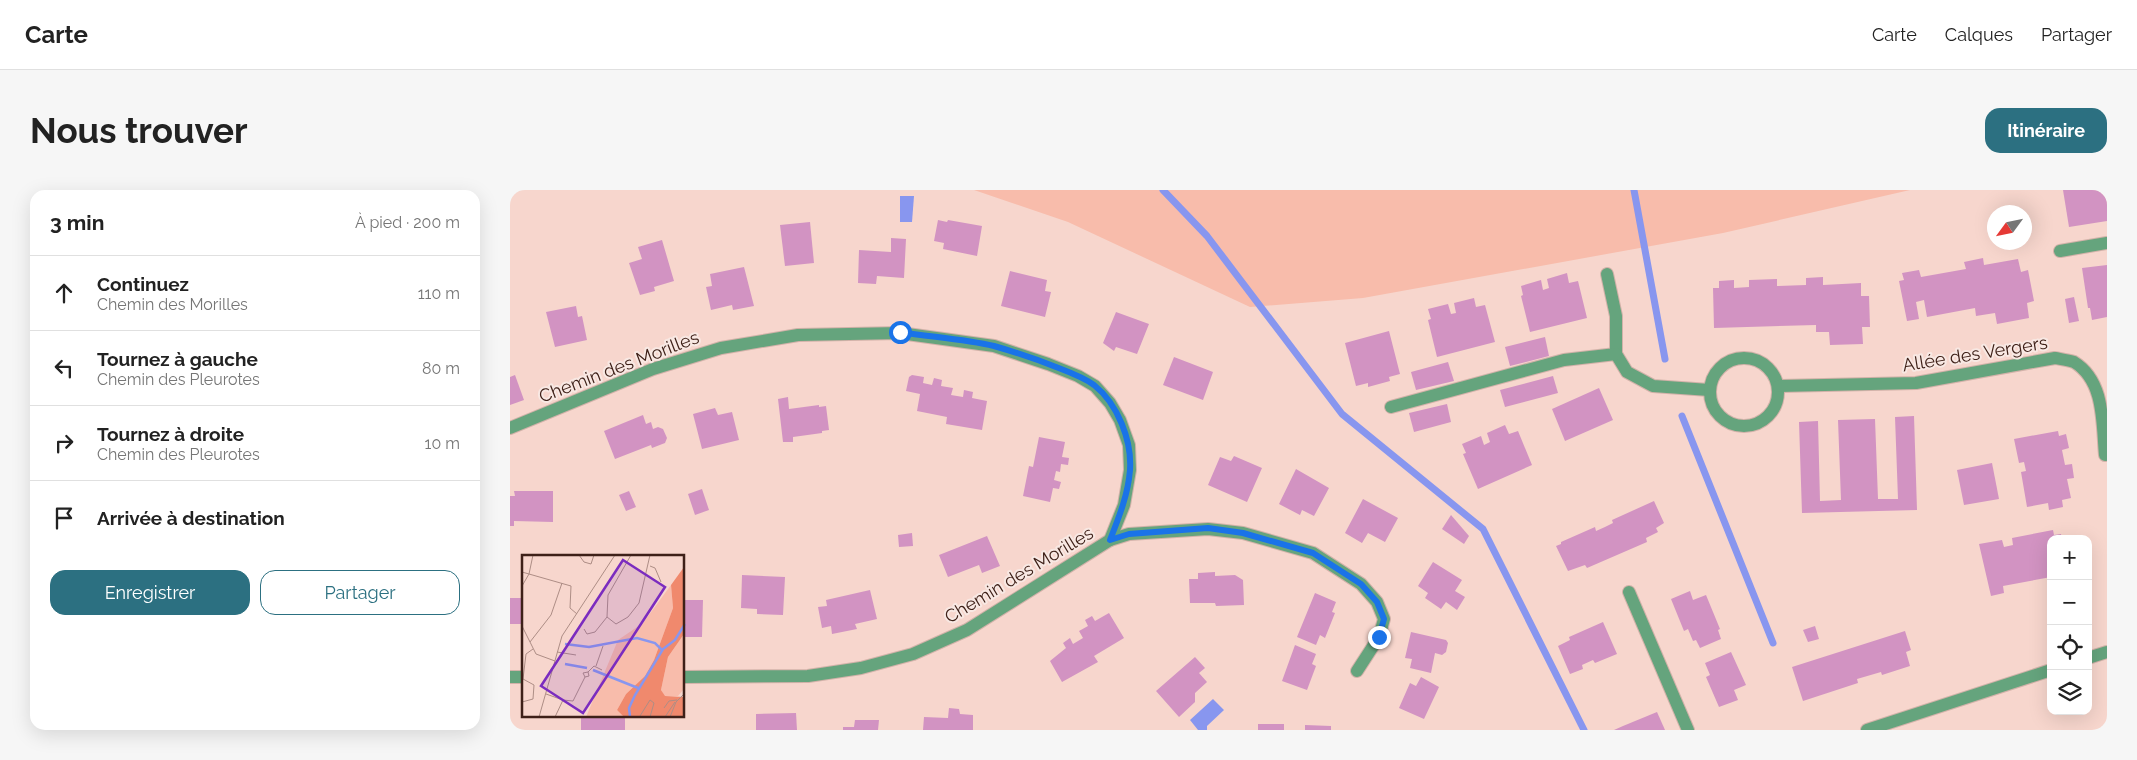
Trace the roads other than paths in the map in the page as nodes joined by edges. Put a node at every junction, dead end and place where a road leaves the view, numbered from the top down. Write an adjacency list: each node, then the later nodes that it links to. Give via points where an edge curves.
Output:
1 (2107, 243): 2 (street)
2 (2060, 251)
3 (1607, 274): 4 (street, via 1616,316)
4 (1616, 354): 6 (street, via 1627,372 1653,386); 7 (street, via 1564,360)
5 (1778, 386): 6 (street, via 1771,370 1758,360 1742,357 1726,362 1714,374); 6 (street, via 1778,402 1769,417 1754,426 1738,426 1723,420 1712,406); 9 (street, Allée des Vergers, via 1916,383 2055,358 2073,362 2090,377 2100,399)
6 (1709, 390)
7 (1391, 407)
8 (510, 428): 10 (street, Chemin des Morilles, via 653,369 721,348 798,335 900,332 994,346 1078,376 1094,386 1110,403 1128,445 1130,470 1124,505)
9 (2106, 457)
10 (1110, 540): 14 (street, via 1129,534 1208,528 1243,533 1313,553 1361,584 1377,602 1384,619 1379,637); 16 (street, Chemin des Morilles, via 967,630 913,654 860,668 808,676)
11 (1629, 592): 17 (street)
12 (2107, 652): 13 (street)
13 (2092, 657)
14 (1357, 671)
15 (2047, 671): 18 (street)
16 (685, 676)
17 (1688, 730)
18 (1867, 730)

